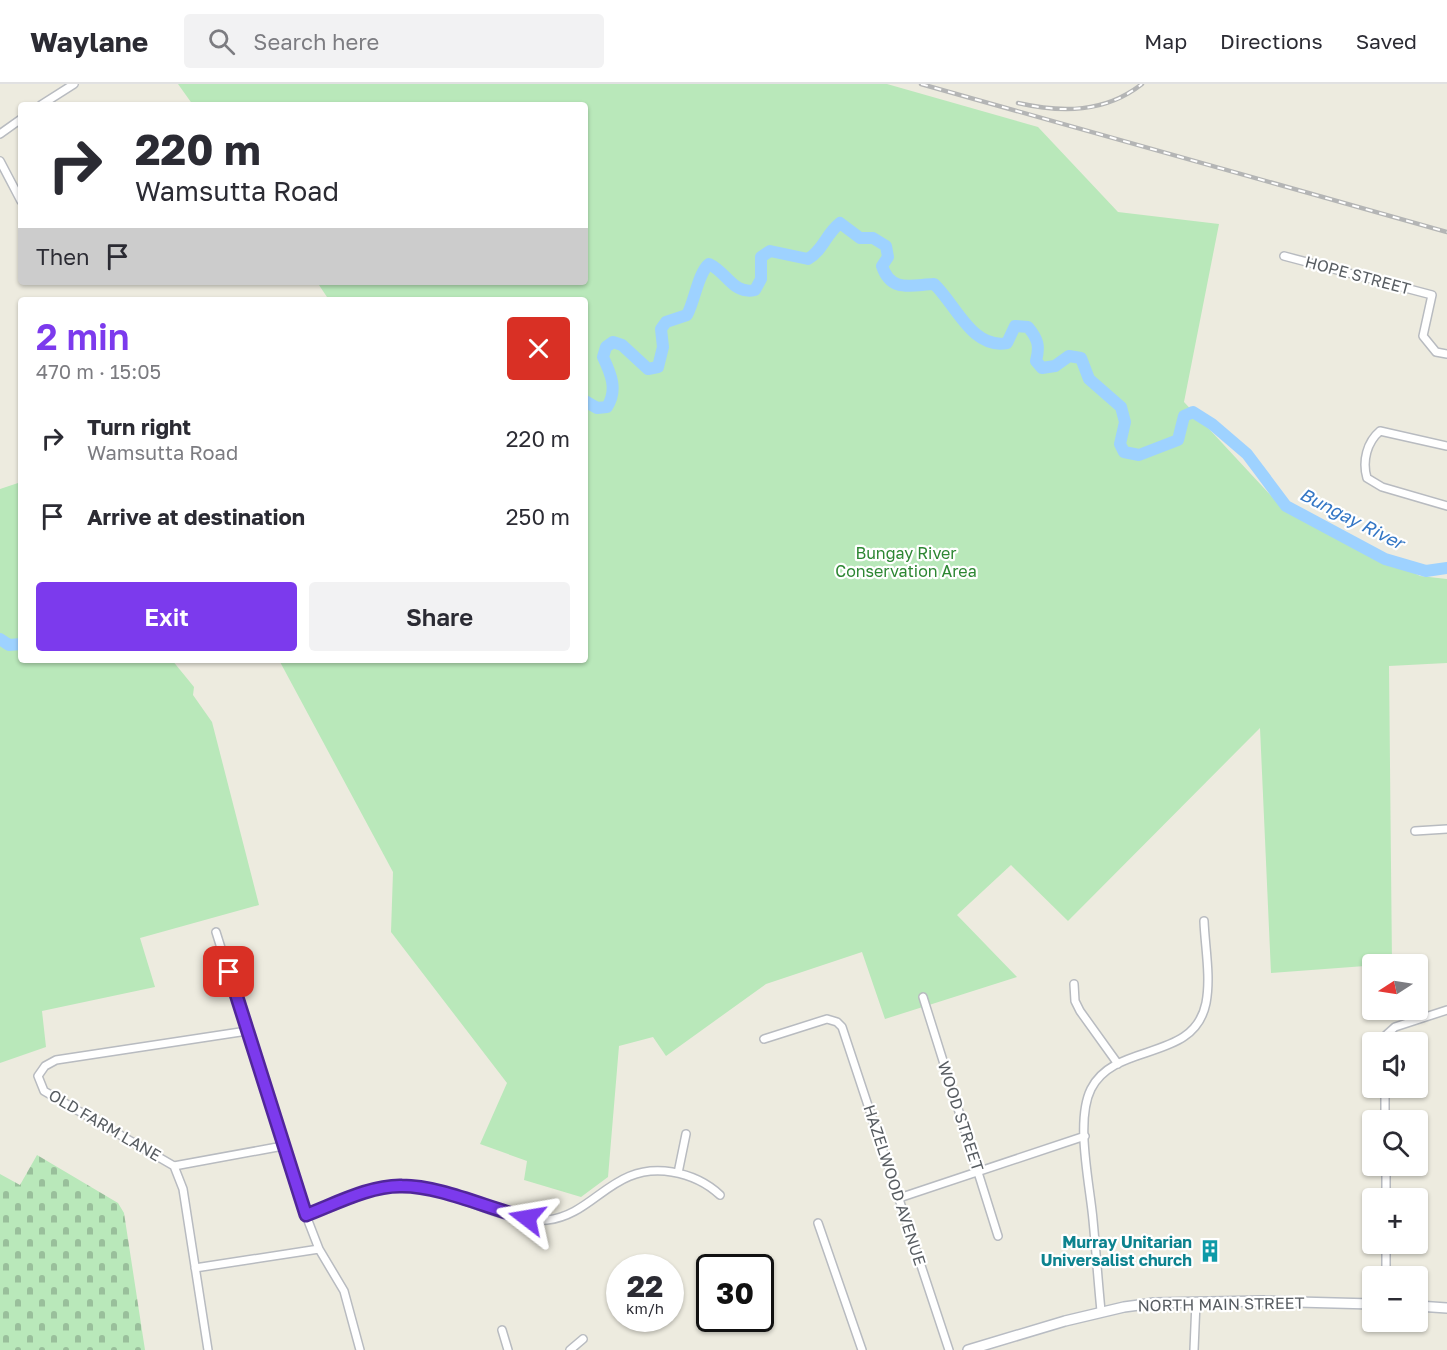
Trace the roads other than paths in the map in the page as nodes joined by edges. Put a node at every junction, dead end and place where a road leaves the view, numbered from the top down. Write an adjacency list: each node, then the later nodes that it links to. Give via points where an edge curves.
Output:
1 (74, 84): 2 (street)
2 (46, 102)
3 (18, 121): 4 (street)
4 (0, 134)
5 (0, 161): 6 (street)
6 (18, 195)
7 (1284, 256): 8 (street, HOPE STREET, via 1432,295 1423,336 1436,352)
8 (1447, 354)
9 (1447, 446): 10 (street, via 1380,431 1368,445 1365,470 1367,478 1382,487)
10 (1447, 506)
11 (1447, 829): 12 (street)
12 (1415, 831)
13 (1204, 921): 21 (street, via 1206,1001 1198,1023 1176,1042)
14 (216, 932): 18 (street)
15 (1074, 984): 21 (street, via 1080,1011)
16 (923, 997): 26 (street, WOOD STREET)
17 (1447, 1010): 19 (street)
18 (247, 1031): 24 (street); 25 (street, OLD FARM LANE, via 56,1060 40,1070 38,1081 44,1091)
19 (1389, 1032)
20 (764, 1039): 29 (street, HAZELWOOD AVENUE, via 822,1020 837,1022)
21 (1118, 1064): 23 (street, via 1091,1089 1084,1117)
22 (686, 1134): 27 (street)
23 (1085, 1136): 26 (street); 39 (street)
24 (284, 1146): 25 (street); 30 (street)
25 (174, 1166): 34 (street, OLD FARM LANE, via 183,1189)
26 (978, 1172): 29 (street); 32 (street, WOOD STREET)
27 (678, 1173): 28 (street, via 708,1184); 30 (street, via 636,1172 615,1181 564,1215 547,1220 507,1213 425,1188 401,1186 374,1191)
28 (720, 1195)
29 (899, 1198): 47 (street, HAZELWOOD AVENUE)
30 (306, 1215): 33 (street)
31 (818, 1223): 46 (street)
32 (998, 1236)
33 (319, 1249): 34 (street); 43 (street, via 344,1291)
34 (195, 1268): 42 (street, OLD FARM LANE)
35 (1196, 1302): 36 (main road, NORTH MAIN STREET); 39 (main road, NORTH MAIN STREET); 49 (street)
36 (1362, 1304)
37 (1428, 1307): 38 (main road)
38 (1447, 1308)
39 (1101, 1311): 48 (main road, NORTH MAIN STREET)
40 (502, 1330): 44 (street)
41 (583, 1339): 45 (street)
42 (208, 1350)
43 (360, 1350)
44 (508, 1350)
45 (570, 1350)
46 (862, 1350)
47 (949, 1350)
48 (970, 1350)
49 (1194, 1350)

